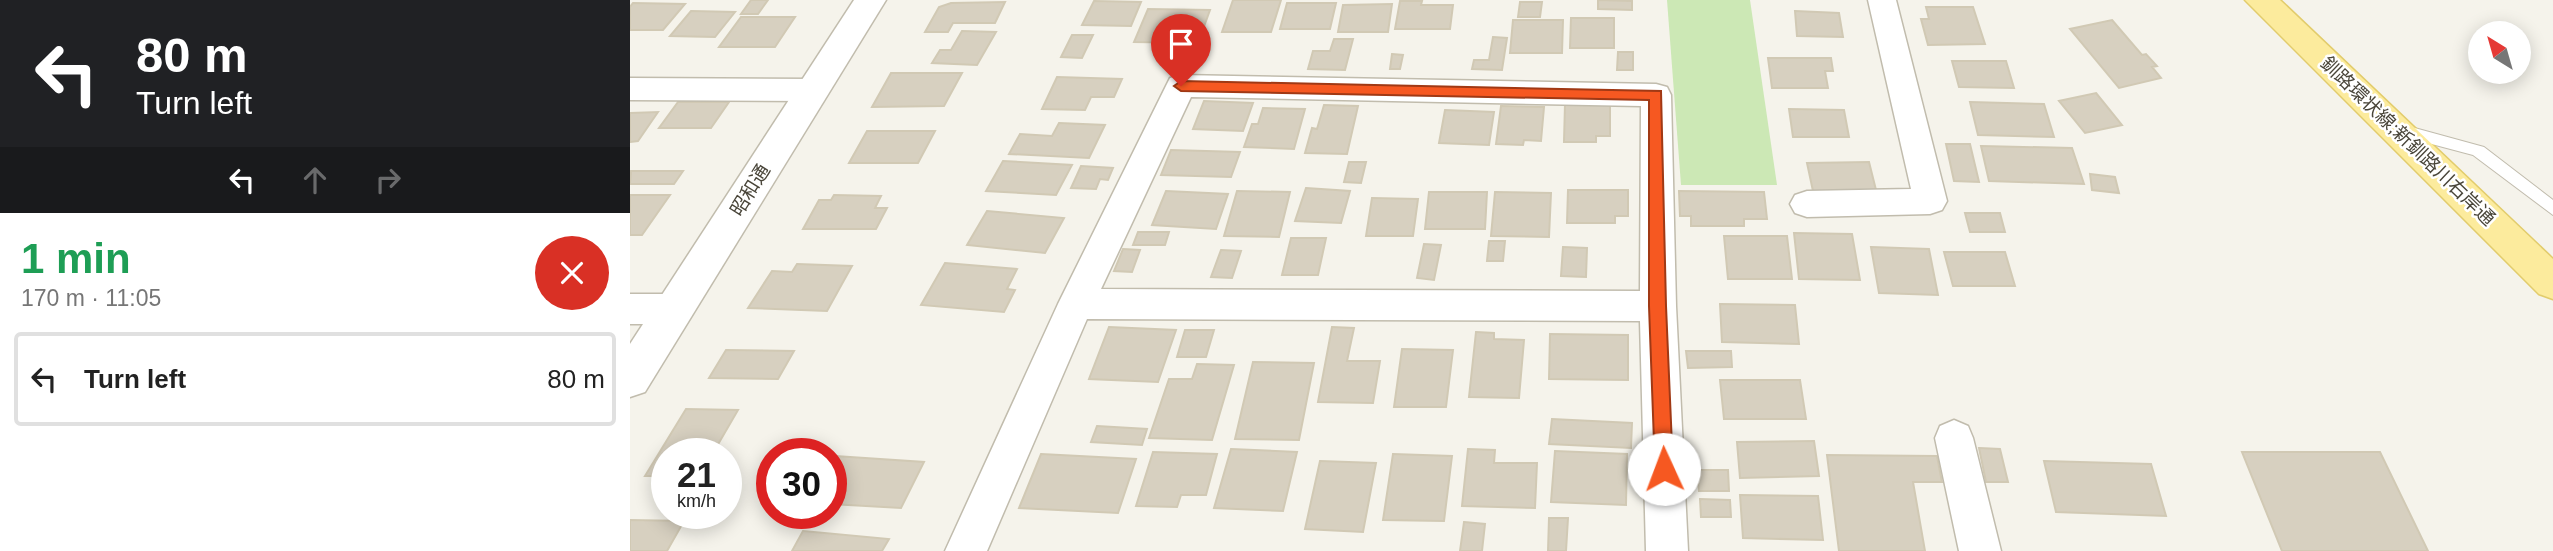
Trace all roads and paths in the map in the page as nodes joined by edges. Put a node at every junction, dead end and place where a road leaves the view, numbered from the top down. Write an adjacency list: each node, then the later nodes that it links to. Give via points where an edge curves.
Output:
1 (870, 0): 5 (street, 昭和通)
2 (1882, 0): 7 (street, via 1930,201)
3 (2261, 0): 6 (main road, 釧路環状線;新釧路川右岸通)
4 (630, 89): 5 (street)
5 (813, 90): 13 (street, 昭和通)
6 (2396, 129): 8 (lane, via 2478,151); 9 (main road, 釧路環状線;新釧路川右岸通)
7 (1807, 204)
8 (2553, 209)
9 (2553, 283)
10 (1076, 304): 11 (street); 11 (street, via 1181,86 1656,95); 16 (street)
11 (1657, 306): 17 (street)
12 (630, 309): 13 (street)
13 (675, 309): 14 (street, 昭和通)
14 (630, 379)
15 (1954, 438): 18 (street)
16 (966, 551)
17 (1667, 551)
18 (1980, 551)

